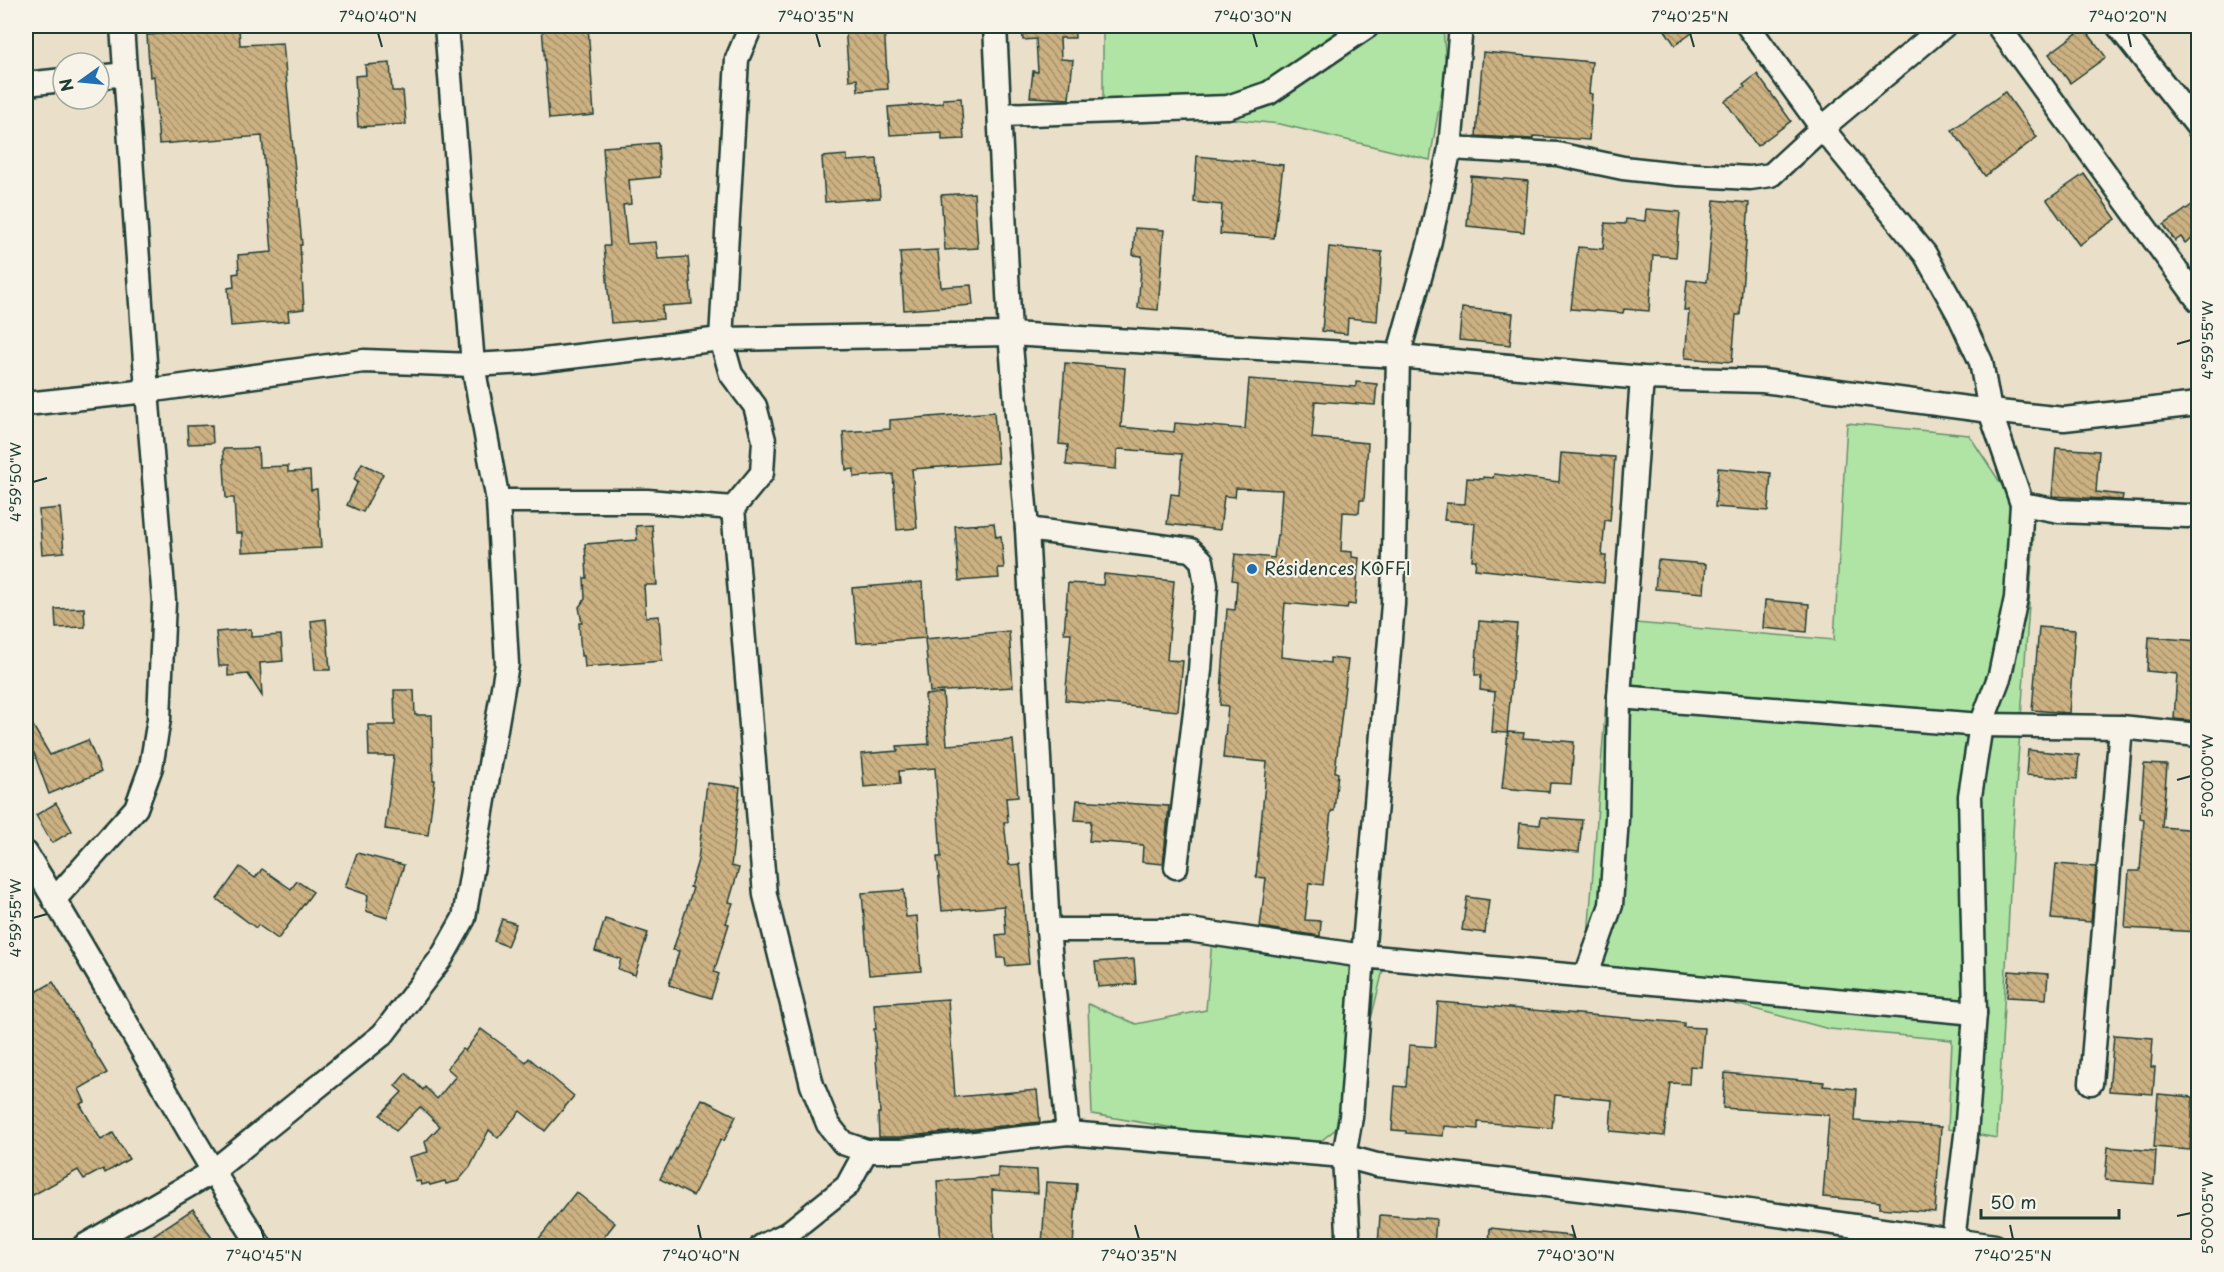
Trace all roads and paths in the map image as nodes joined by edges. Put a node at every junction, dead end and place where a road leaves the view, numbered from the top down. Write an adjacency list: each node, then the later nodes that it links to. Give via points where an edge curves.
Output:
1 (122, 26): 11 (street)
2 (446, 26): 23 (street)
3 (751, 26): 21 (street, via 737,59)
4 (995, 26): 15 (street)
5 (1368, 26): 15 (street, via 1269,93 1228,107)
6 (1461, 26): 18 (street)
7 (1748, 26): 17 (street)
8 (1944, 26): 17 (street)
9 (1998, 26): 19 (street)
10 (2118, 26): 16 (street)
11 (125, 75): 12 (street); 25 (street)
12 (111, 76)
13 (51, 81): 14 (street)
14 (26, 84)
15 (1000, 115): 20 (street)
16 (2199, 127)
17 (1822, 128): 18 (street, via 1771,174 1750,178 1623,168 1557,154); 28 (street, via 1925,254 1981,362)
18 (1450, 148): 22 (street, via 1429,245)
19 (2199, 300)
20 (1010, 334): 21 (street); 22 (street); 33 (street)
21 (721, 339): 23 (street); 31 (street, via 731,374 755,406 764,440 762,473)
22 (1398, 356): 24 (street); 42 (street, via 1393,604)
23 (472, 365): 25 (street, via 364,361); 29 (street)
24 (1642, 378): 28 (street, via 1763,381); 34 (street)
25 (147, 391): 26 (street); 40 (street, via 164,601 159,719 151,766 136,808)
26 (26, 404)
27 (2199, 404): 28 (street, via 2064,419)
28 (1990, 411): 30 (street)
29 (498, 501): 31 (street, via 646,501); 49 (street, via 507,664 464,918 442,957 383,1034)
30 (2022, 504): 32 (street, via 2058,511); 35 (street, via 2016,598 2000,675)
31 (733, 508): 47 (street, via 765,895 812,1085 828,1125 843,1143)
32 (2188, 516)
33 (1027, 529): 39 (street, via 1191,550 1202,561 1206,585 1200,670); 41 (street)
34 (1619, 697): 35 (street); 43 (street, via 1611,905)
35 (1981, 725): 36 (street); 44 (street, via 1970,796)
36 (2121, 728): 37 (street); 45 (street)
37 (2199, 735)
38 (26, 854): 40 (street)
39 (1176, 867)
40 (54, 900): 49 (street)
41 (1048, 930): 42 (street, via 1189,930); 46 (street)
42 (1363, 956): 43 (street); 48 (street, via 1351,1117)
43 (1586, 976): 44 (street)
44 (1975, 1013): 50 (street)
45 (2091, 1083)
46 (1068, 1133): 47 (street, via 902,1151); 48 (street)
47 (866, 1151): 53 (street, via 847,1186 787,1234)
48 (1344, 1156): 50 (street, via 1377,1165 1687,1202); 54 (street)
49 (212, 1172): 51 (street); 52 (street)
50 (1953, 1243): 55 (street)
51 (84, 1246)
52 (260, 1246)
53 (762, 1246)
54 (1347, 1246)
55 (1995, 1246)

